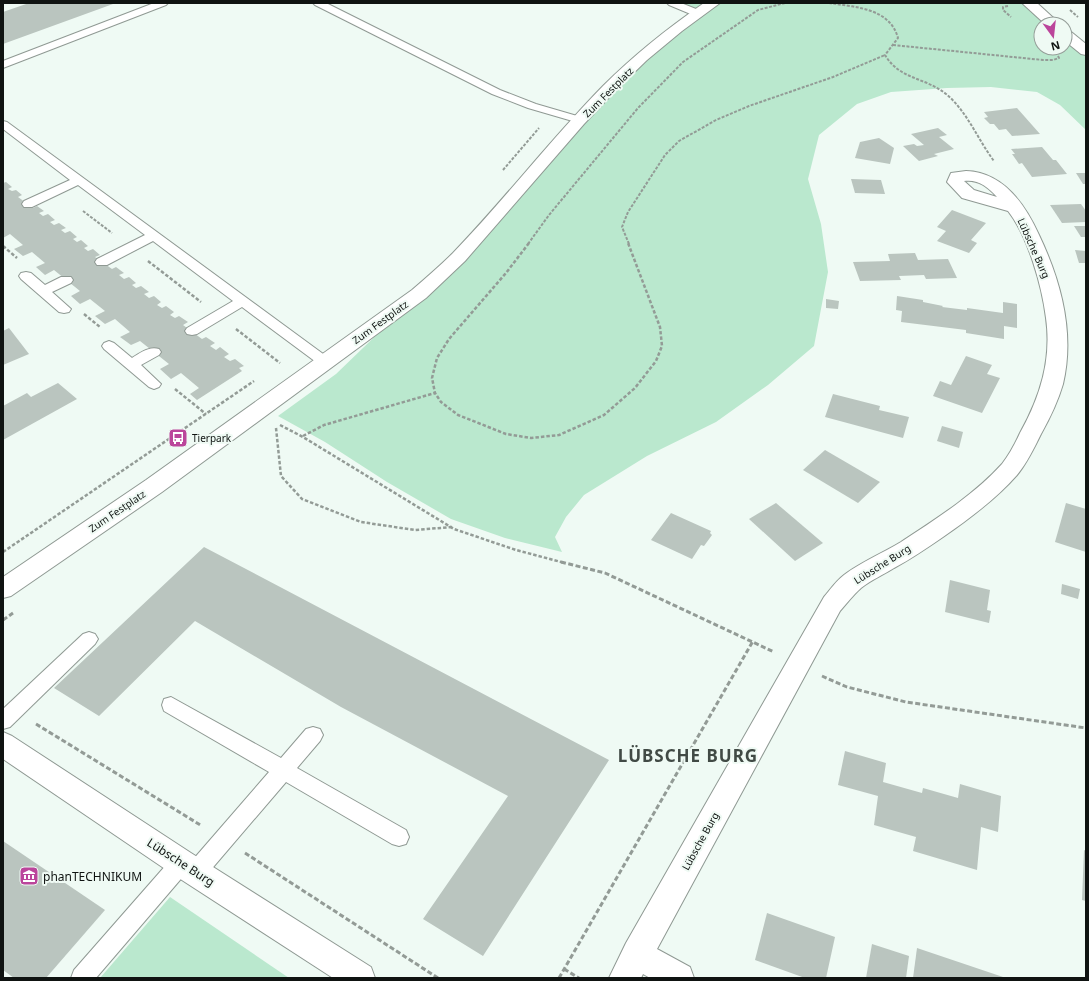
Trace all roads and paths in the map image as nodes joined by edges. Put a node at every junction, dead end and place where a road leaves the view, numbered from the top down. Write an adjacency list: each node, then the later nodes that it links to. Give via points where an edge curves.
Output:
1 (163, 3): 17 (lane)
2 (318, 3): 18 (lane, via 496,92)
3 (672, 3): 9 (lane)
4 (714, 3): 9 (street, Zum Festplatz)
5 (785, 3): 42 (path, via 758,10 732,26 683,62 638,108 549,215 506,273 448,338 433,371)
6 (828, 3): 13 (path, via 861,8 892,22 898,31 898,40)
7 (1029, 3): 10 (street)
8 (1070, 10): 11 (path)
9 (697, 13): 19 (street, Zum Festplatz, via 666,36)
10 (1044, 16)
11 (1081, 18)
12 (1073, 40): 14 (street)
13 (892, 45): 15 (path); 16 (path, via 1043,60 1053,60)
14 (1086, 51)
15 (885, 55): 21 (path, via 891,65 905,75 946,93); 42 (path, via 716,120 679,141 665,155 628,212 622,227 660,327 662,346 656,361 635,388 604,415 559,435 525,437 506,434 458,415 441,402)
16 (1057, 56)
17 (3, 65)
18 (553, 113): 19 (lane); 22 (path)
19 (580, 120): 37 (street, Zum Festplatz, via 458,258 418,294)
20 (6, 128): 23 (lane)
21 (995, 162)
22 (501, 173)
23 (79, 180): 24 (lane); 26 (lane)
24 (28, 204)
25 (1014, 207): 51 (street, Lübsche Burg, via 1023,220 1044,267 1054,301 1058,336 1054,382 1040,420 1010,469 964,510 852,582 832,604)
26 (154, 235): 27 (lane); 31 (lane)
27 (102, 262)
28 (26, 276): 30 (lane)
29 (66, 280): 30 (lane)
30 (42, 291): 32 (lane)
31 (244, 301): 33 (lane); 35 (lane)
32 (64, 309)
33 (192, 331)
34 (109, 346): 38 (lane)
35 (304, 346): 37 (lane); 39 (path)
36 (154, 352): 38 (lane)
37 (326, 362): 44 (street, Zum Festplatz)
38 (130, 364): 41 (lane)
39 (274, 367)
40 (256, 380): 43 (path)
41 (154, 384)
42 (435, 393): 45 (path, via 324,425)
43 (232, 396): 44 (path); 47 (path)
44 (258, 411): 48 (street, Zum Festplatz)
45 (303, 437): 46 (path); 46 (path, via 276,424 282,476 302,499 361,522 415,530)
46 (452, 527): 50 (path, via 516,550 605,573)
47 (3, 552)
48 (3, 589)
49 (89, 639): 53 (lane)
50 (753, 641): 51 (path); 61 (path)
51 (798, 664): 54 (path, via 847,687 906,702); 60 (street, Lübsche Burg)
52 (171, 704): 57 (lane)
53 (3, 721)
54 (1086, 728)
55 (313, 735): 57 (lane)
56 (3, 744): 59 (street, Lübsche Burg)
57 (284, 769): 58 (lane); 59 (lane)
58 (399, 838)
59 (189, 867): 62 (lane); 63 (street, Lübsche Burg)
60 (631, 966): 66 (street, Lübsche Burg)
61 (564, 968): 64 (path); 65 (path)
62 (82, 978)
63 (360, 978)
64 (559, 978)
65 (579, 978)
66 (678, 978)

